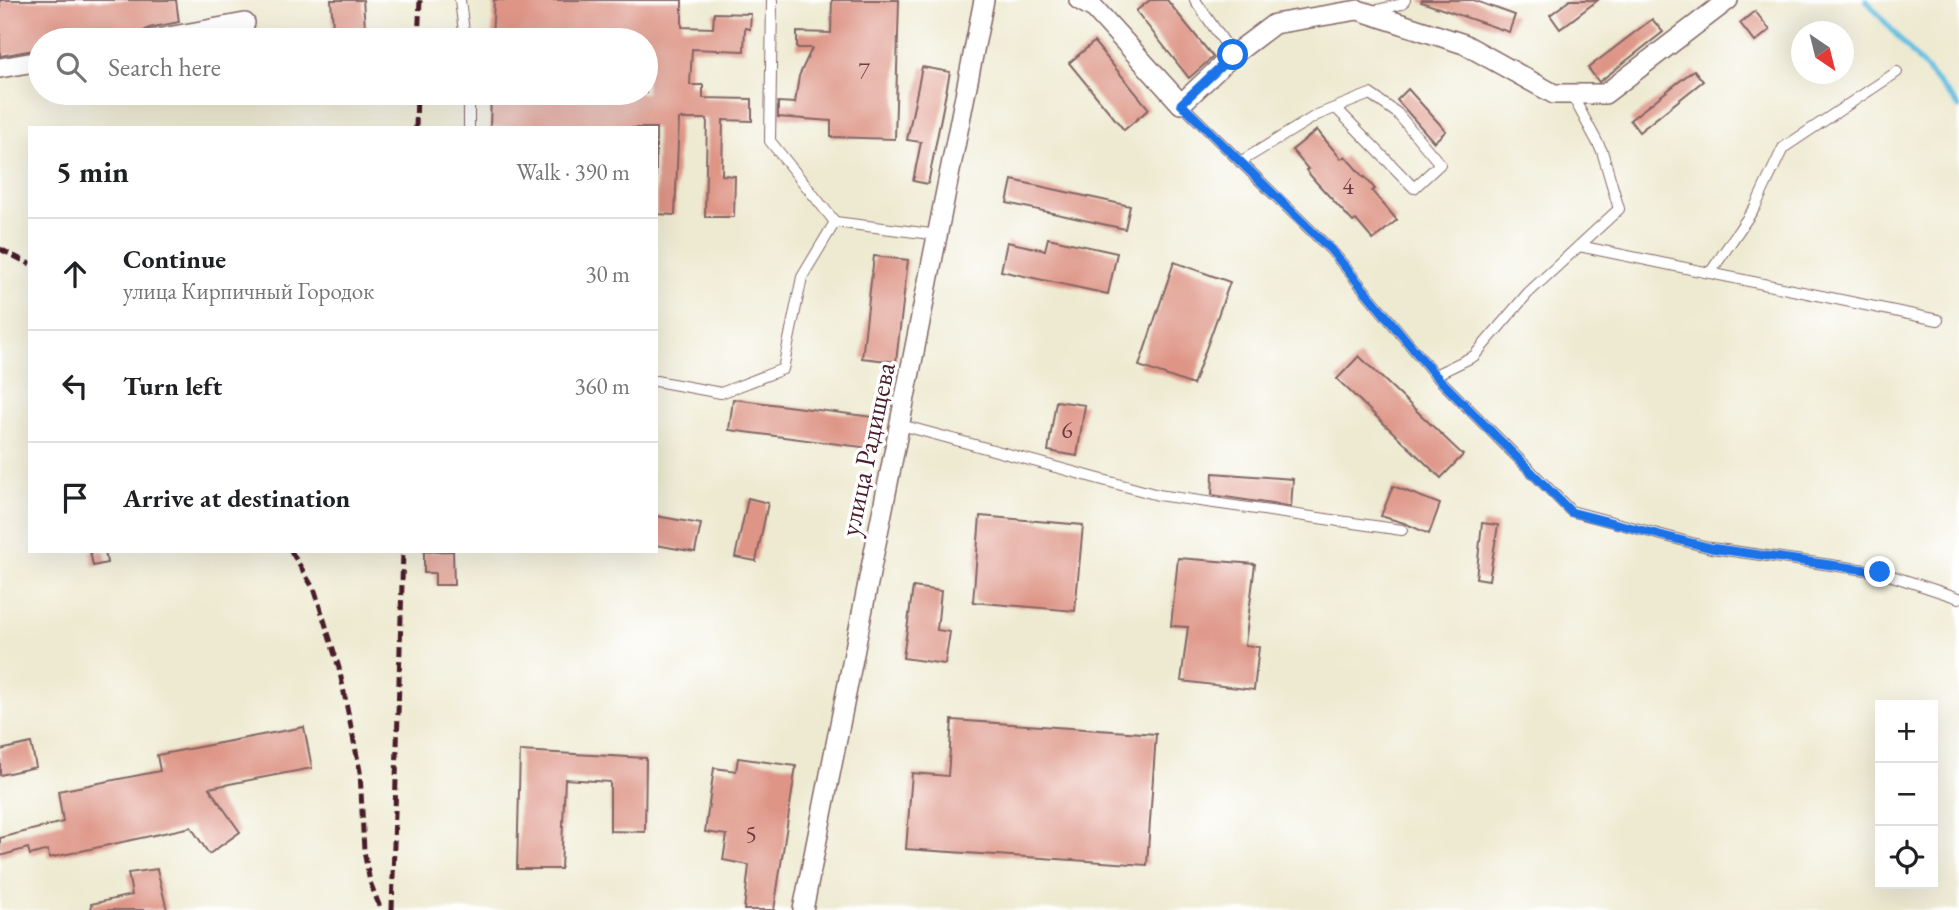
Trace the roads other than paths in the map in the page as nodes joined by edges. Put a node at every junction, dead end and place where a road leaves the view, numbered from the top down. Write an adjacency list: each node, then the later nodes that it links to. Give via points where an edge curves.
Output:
1 (460, 0): 11 (lane)
2 (772, 0): 22 (lane, via 770,141)
3 (984, 0): 23 (street, улица Радищева)
4 (1079, 0): 17 (street, via 1095,9)
5 (1195, 0): 12 (lane)
6 (1405, 0): 8 (lane)
7 (1728, 0): 16 (street, via 1605,94)
8 (1367, 13): 12 (street, via 1358,10 1274,24); 16 (street, via 1464,44 1554,94)
9 (244, 23): 10 (street)
10 (217, 28)
11 (464, 28)
12 (1233, 55): 17 (street)
13 (28, 63): 14 (street)
14 (0, 68)
15 (1897, 72): 25 (lane, via 1783,148 1755,207)
16 (1572, 94): 24 (lane, via 1602,151 1619,209)
17 (1181, 104): 21 (lane)
18 (469, 105): 20 (lane)
19 (1336, 108): 19 (lane, via 1370,94 1398,113 1440,164 1414,188); 21 (lane)
20 (469, 126)
21 (1240, 162): 27 (lane, via 1331,250)
22 (835, 222): 23 (lane); 28 (lane, via 802,277 783,369 720,393)
23 (939, 235): 29 (street, улица Радищева)
24 (1579, 246): 25 (lane); 27 (lane, via 1528,293 1474,356)
25 (1710, 273): 26 (lane)
26 (1938, 320)
27 (1435, 375): 31 (lane, via 1571,512 1711,548 1880,572)
28 (658, 381)
29 (901, 425): 30 (lane, via 1158,495); 32 (street, улица Радищева)
30 (1402, 530)
31 (1959, 598)
32 (803, 910)

